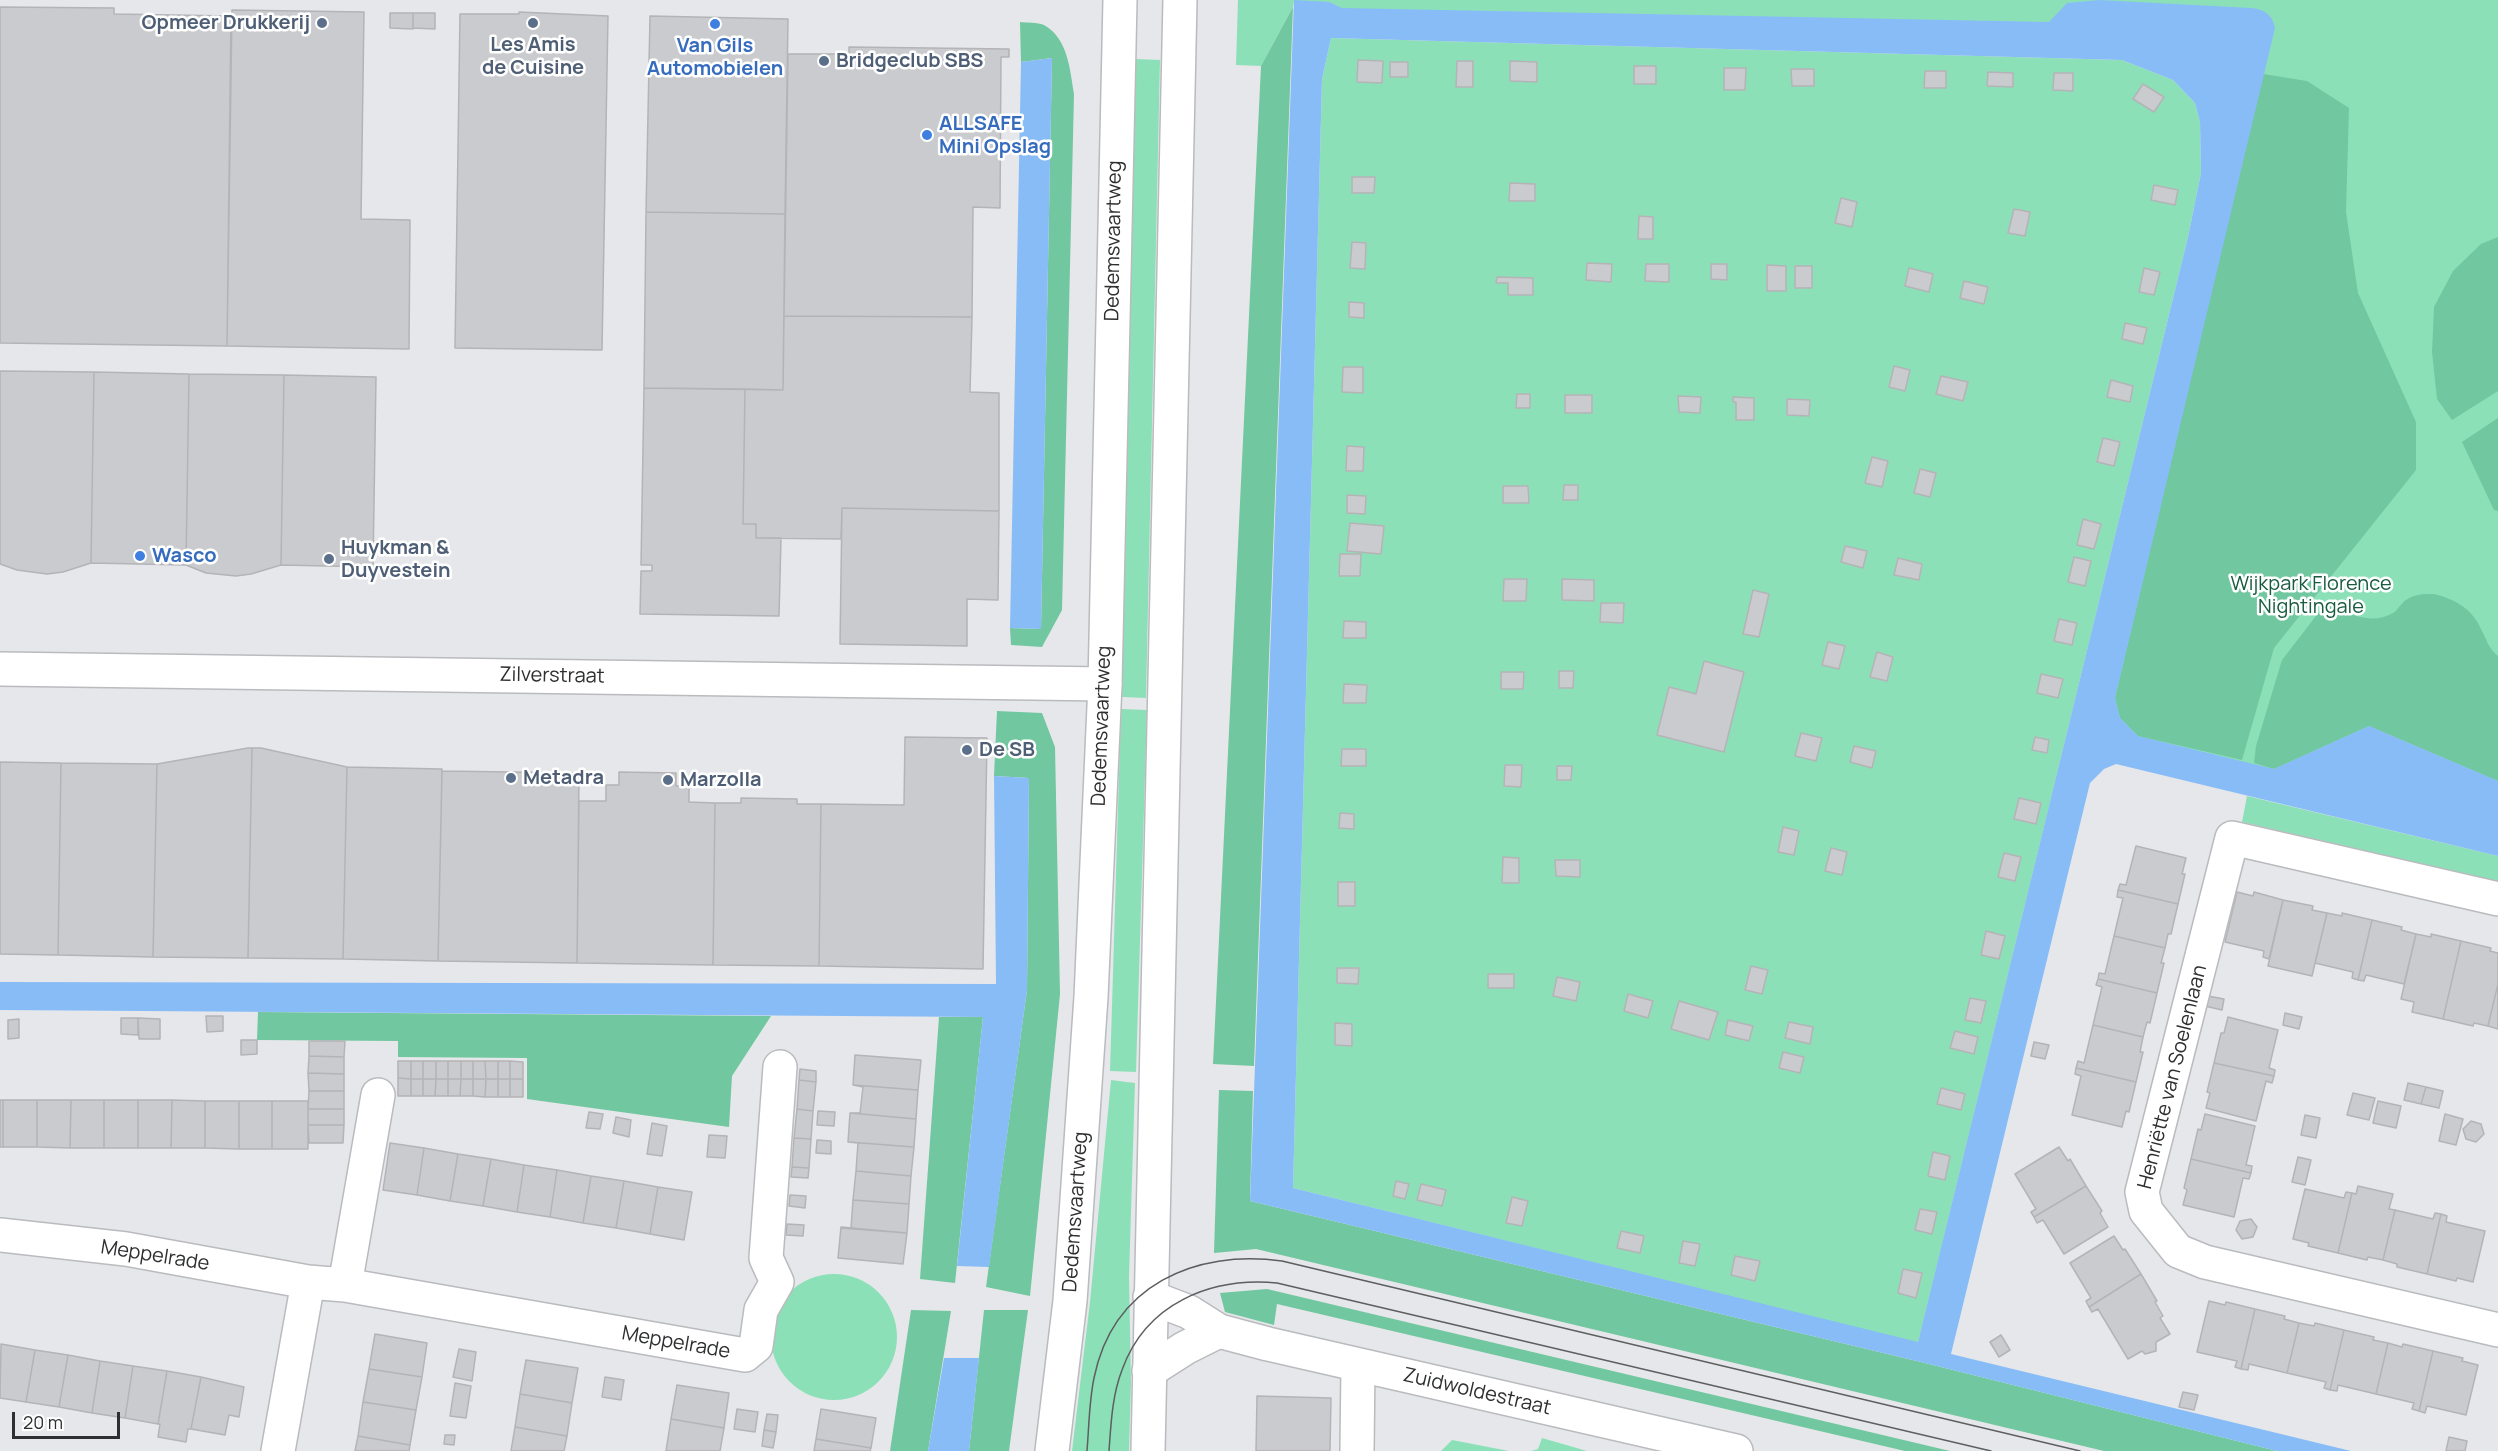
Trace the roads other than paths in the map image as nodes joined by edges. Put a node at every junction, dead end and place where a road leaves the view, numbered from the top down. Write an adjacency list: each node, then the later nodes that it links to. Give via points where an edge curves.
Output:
1 (1120, 0): 4 (street, Dedemsvaartweg)
2 (1180, 0): 11 (street)
3 (0, 669): 4 (street, Zilverstraat)
4 (1105, 684): 17 (street, Dedemsvaartweg, via 1091,997 1070,1301)
5 (2498, 899): 12 (street, Henriëtte van Soelenlaan, via 2232,838 2142,1192 2146,1211 2178,1251 2205,1262)
6 (780, 1067): 10 (street, Meppelrade, via 766,1258 777,1282 761,1310 756,1346 745,1355)
7 (378, 1095): 10 (street)
8 (0, 1235): 9 (street, Meppelrade, via 126,1249)
9 (308, 1282): 10 (street, Meppelrade); 16 (street)
10 (345, 1285)
11 (1150, 1297): 13 (street, Zuidwoldestraat, via 1189,1312); 15 (street)
12 (2498, 1330)
13 (1219, 1331): 14 (street, Zuidwoldestraat); 15 (street)
14 (1358, 1365): 19 (street); 20 (street, Zuidwoldestraat)
15 (1149, 1371): 18 (street)
16 (278, 1451)
17 (1052, 1451)
18 (1148, 1451)
19 (1357, 1451)
20 (1736, 1451)

